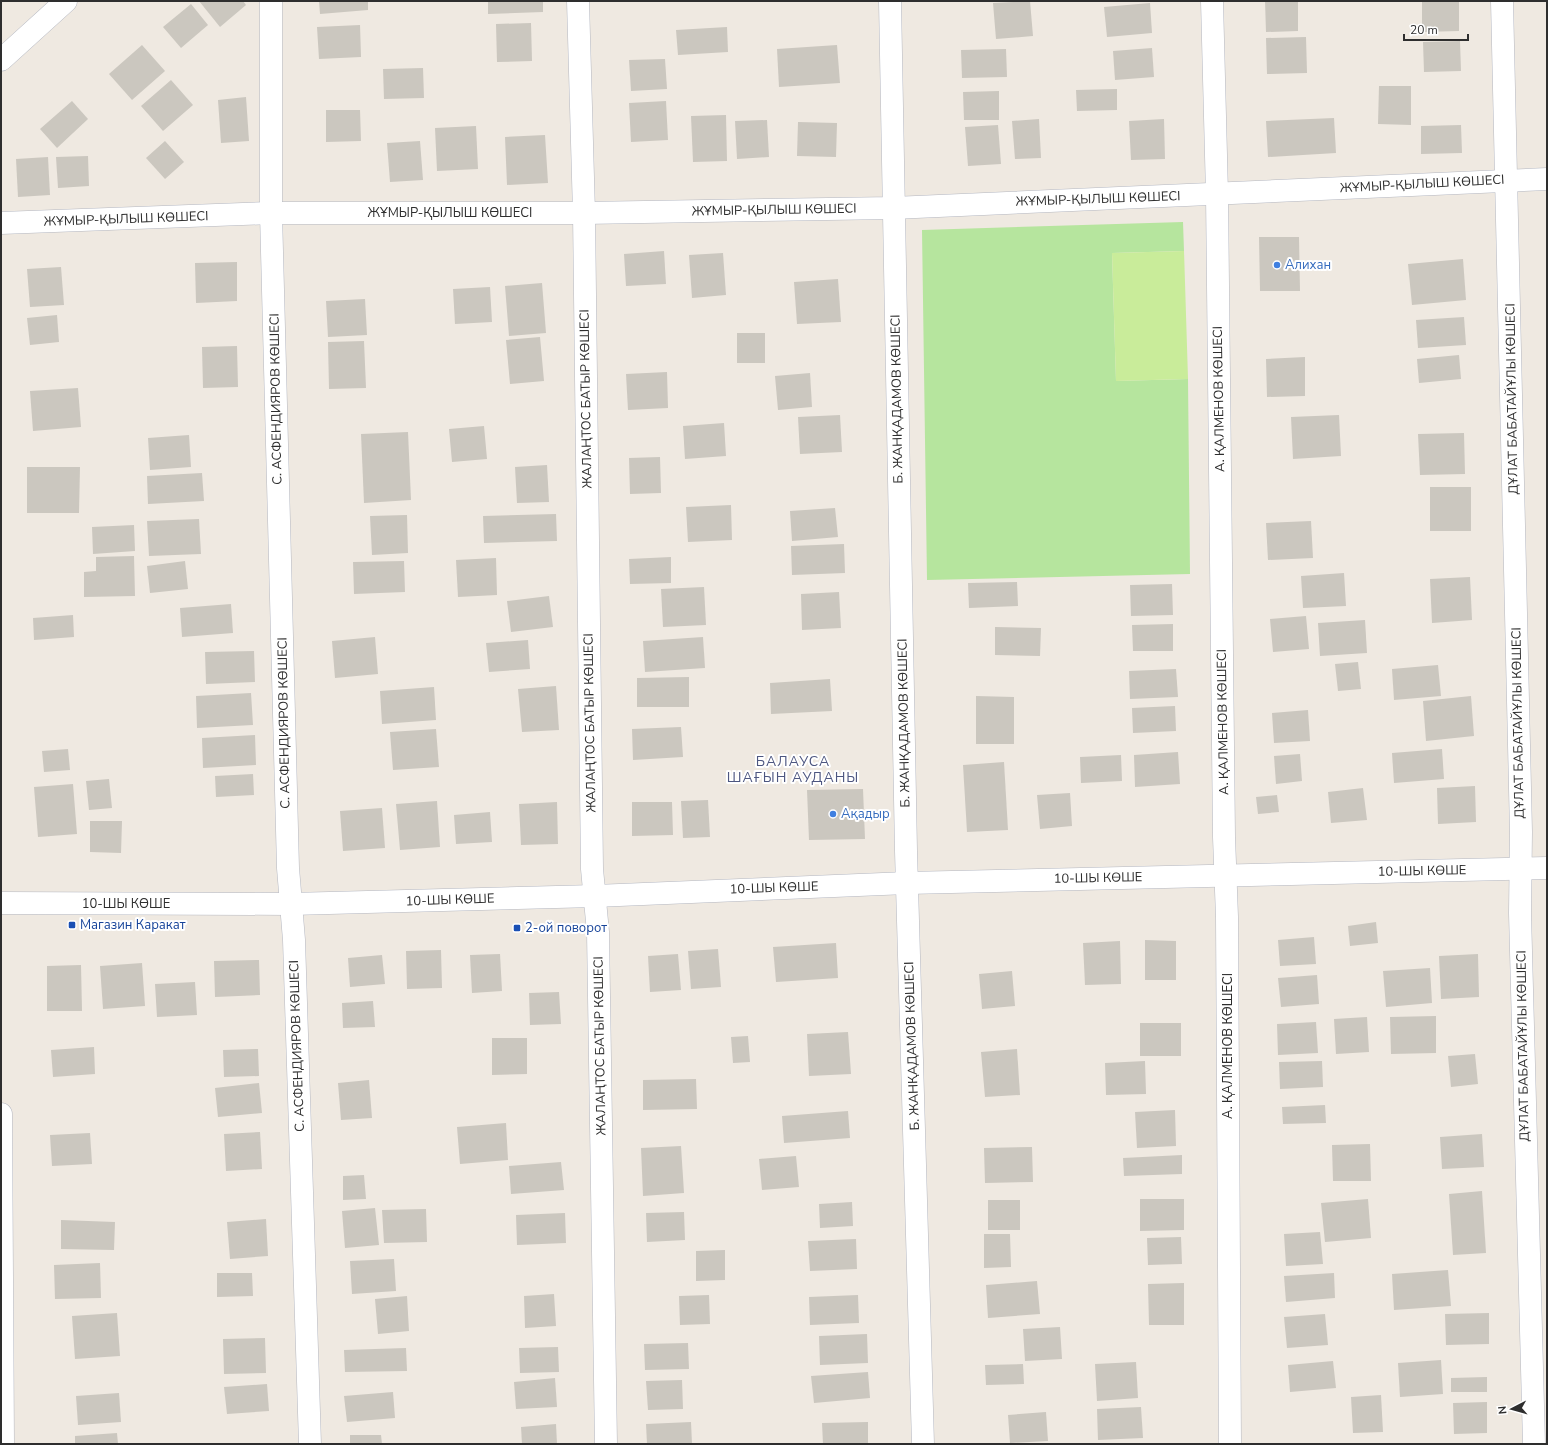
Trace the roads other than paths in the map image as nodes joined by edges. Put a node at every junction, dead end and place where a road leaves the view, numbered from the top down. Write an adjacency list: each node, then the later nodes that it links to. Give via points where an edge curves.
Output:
1 (66, 1): 7 (street)
2 (271, 1): 12 (street, С. АСФЕНДИЯРОВ КӨШЕСІ)
3 (578, 1): 13 (street, ЖАЛАҢТОС БАТЫР КӨШЕСІ)
4 (890, 1): 11 (street, Б. ЖАНҚАДАМОВ КӨШЕСІ)
5 (1212, 1): 10 (street, А. ҚАЛМЕНОВ КӨШЕСІ)
6 (1502, 1): 9 (street, ДҰЛАТ БАБАТАЙҰЛЫ КӨШЕСІ)
7 (1, 60)
8 (1547, 179): 9 (street, ЖҰМЫР-ҚЫЛЫШ КӨШЕСІ)
9 (1507, 180): 10 (street, ЖҰМЫР-ҚЫЛЫШ КӨШЕСІ); 16 (street, ДҰЛАТ БАБАТАЙҰЛЫ КӨШЕСІ)
10 (1217, 194): 11 (street, ЖҰМЫР-ҚЫЛЫШ КӨШЕСІ); 17 (street, А. ҚАЛМЕНОВ КӨШЕСІ)
11 (893, 208): 13 (street, ЖҰМЫР-ҚЫЛЫШ КӨШЕСІ); 18 (street, Б. ЖАНҚАДАМОВ КӨШЕСІ)
12 (271, 213): 13 (street, ЖҰМЫР-ҚЫЛЫШ КӨШЕСІ); 14 (street, ЖҰМЫР-ҚЫЛЫШ КӨШЕСІ); 21 (street, С. АСФЕНДИЯРОВ КӨШЕСІ)
13 (584, 213): 19 (street, ЖАЛАҢТОС БАТЫР КӨШЕСІ, via 592,869)
14 (1, 223)
15 (1547, 868): 16 (street, 10-ШЫ КӨШЕ)
16 (1520, 869): 17 (street, 10-ШЫ КӨШЕ); 28 (street, ДҰЛАТ БАБАТАЙҰЛЫ КӨШЕСІ)
17 (1226, 875): 18 (street, 10-ШЫ КӨШЕ); 27 (street, А. ҚАЛМЕНОВ КӨШЕСІ)
18 (907, 883): 19 (street, 10-ШЫ КӨШЕ); 26 (street, Б. ЖАНҚАДАМОВ КӨШЕСІ)
19 (595, 896): 21 (street, 10-ШЫ КӨШЕ); 25 (street, ЖАЛАҢТОС БАТЫР КӨШЕСІ, via 598,932)
20 (1, 903): 21 (street, 10-ШЫ КӨШЕ)
21 (291, 904): 24 (street, С. АСФЕНДИЯРОВ КӨШЕСІ)
22 (1, 1114): 23 (street)
23 (3, 1444)
24 (310, 1444)
25 (606, 1444)
26 (923, 1444)
27 (1230, 1444)
28 (1534, 1444)

